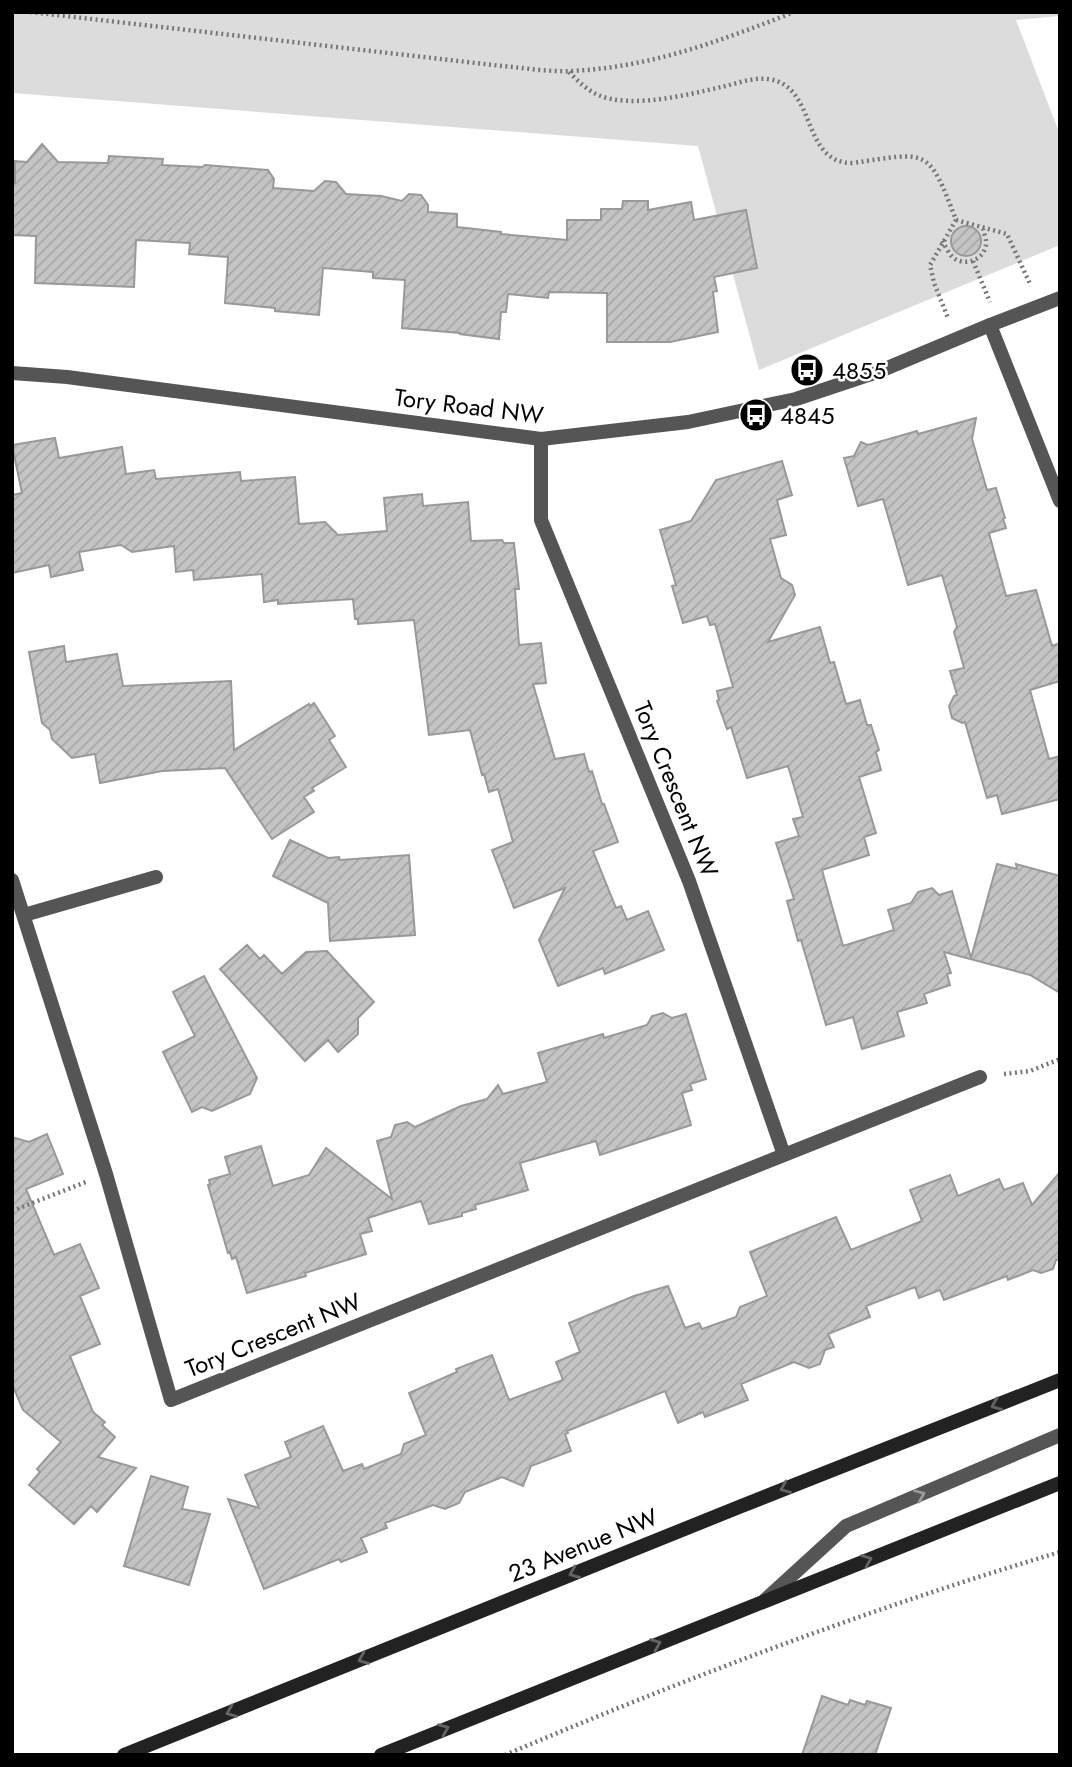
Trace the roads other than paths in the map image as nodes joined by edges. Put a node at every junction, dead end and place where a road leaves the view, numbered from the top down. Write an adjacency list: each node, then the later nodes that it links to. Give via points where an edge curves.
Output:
1 (1060, 298): 2 (street, Tory Road NW)
2 (994, 324): 4 (street, Tory Road NW, via 880,372 796,399 688,422); 5 (street)
3 (12, 373): 4 (street, Tory Road NW)
4 (541, 439): 10 (street, Tory Crescent NW, via 541,520 689,881)
5 (1060, 501)
6 (156, 877): 8 (street)
7 (12, 880): 8 (street, Tory Crescent NW)
8 (24, 915): 10 (street, Tory Crescent NW, via 171,1400)
9 (980, 1077): 10 (street, Tory Crescent NW)
10 (785, 1155)
11 (1060, 1380): 15 (main road, 23 Avenue NW, one-way to 15)
12 (1060, 1435): 14 (street, one-way to 12, via 846,1526)
13 (1060, 1483): 14 (main road, one-way to 13)
14 (764, 1601): 16 (main road, one-way to 14)
15 (124, 1755)
16 (381, 1755)

